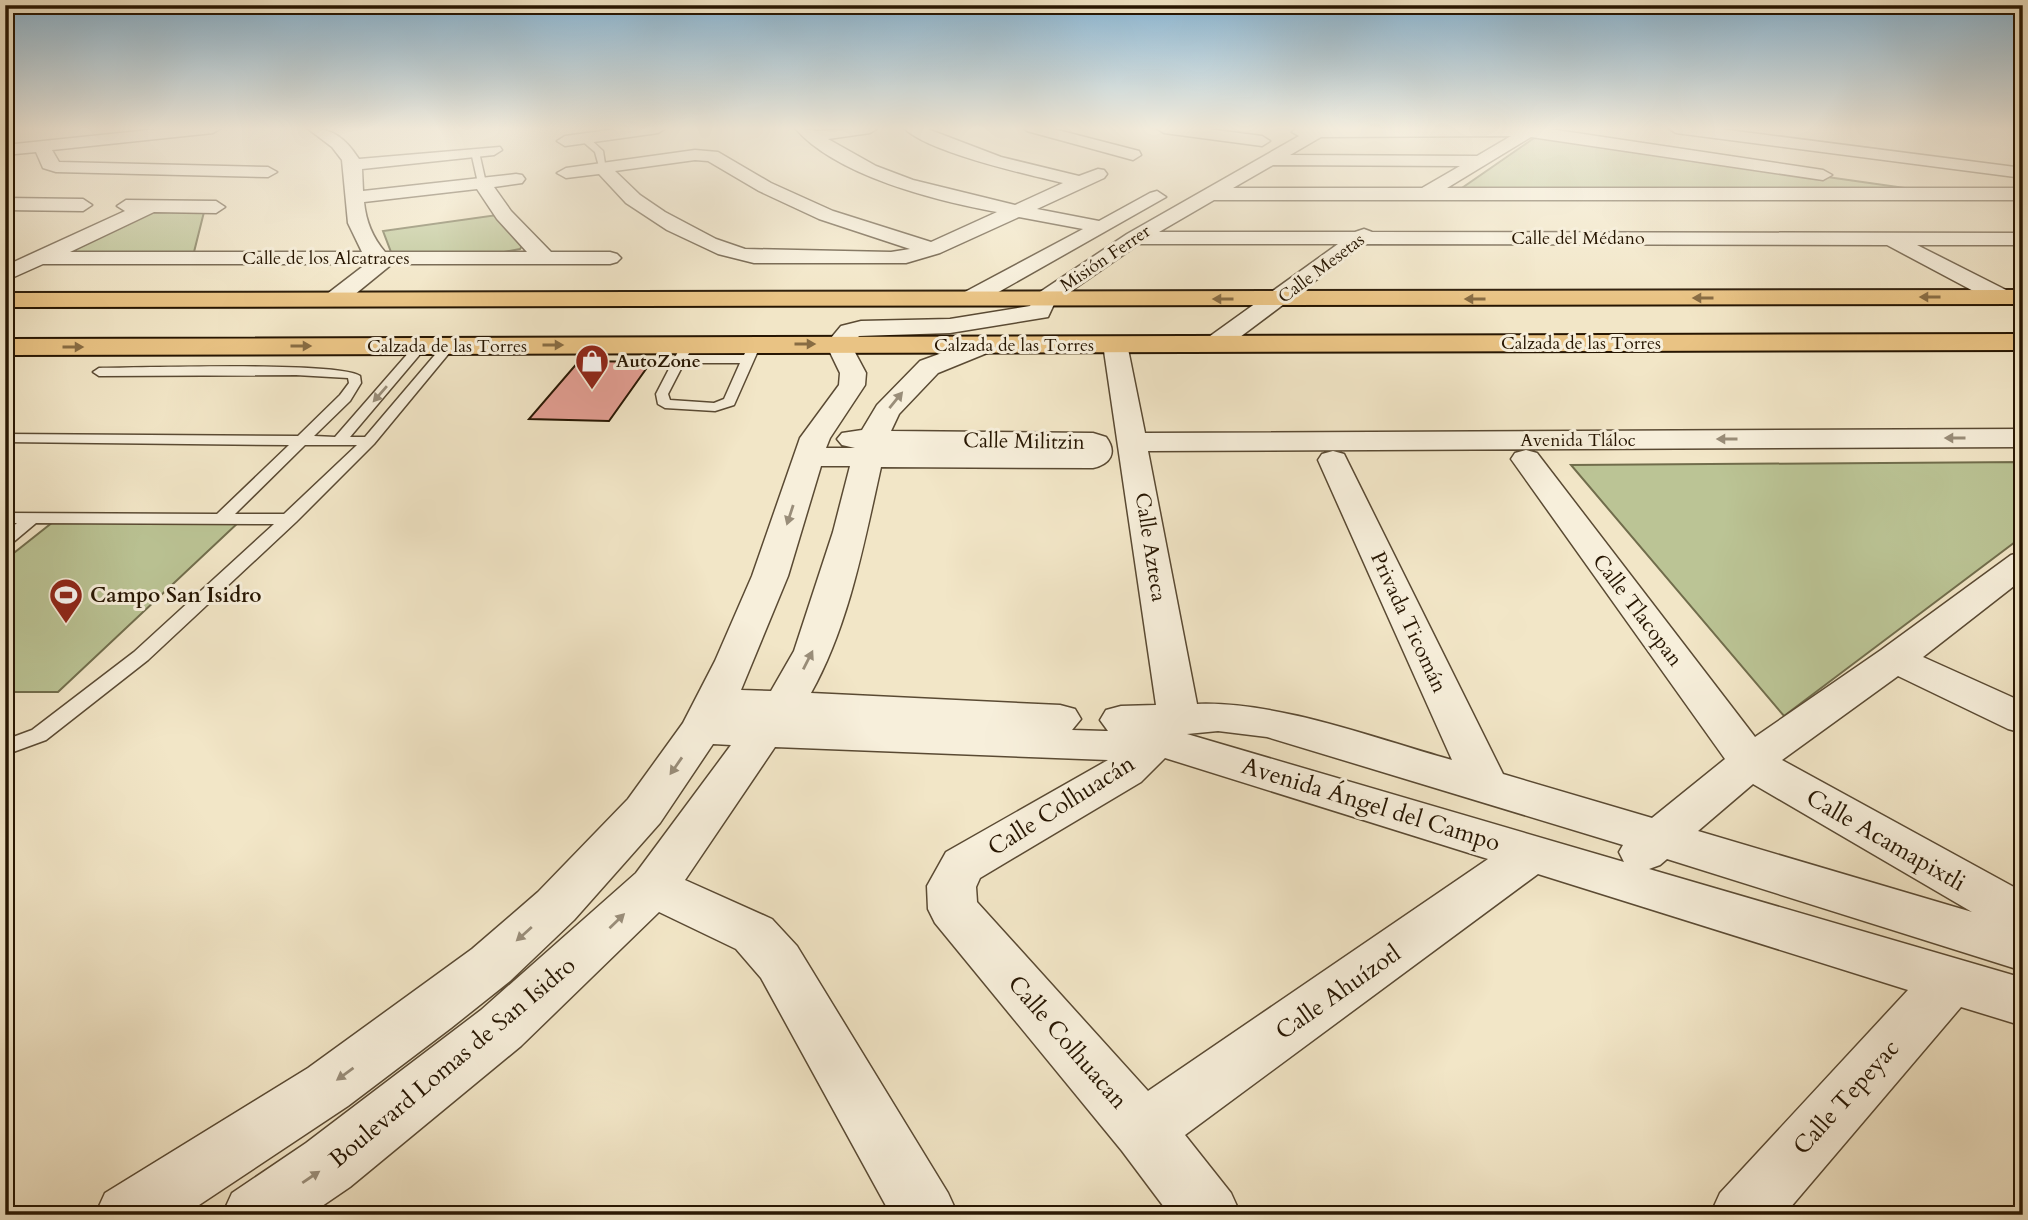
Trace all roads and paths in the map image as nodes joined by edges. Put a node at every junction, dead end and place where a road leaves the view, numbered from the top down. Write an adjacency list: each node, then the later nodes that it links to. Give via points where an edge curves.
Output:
1 (132, 185): 22 (street)
2 (209, 185): 22 (street)
3 (248, 185): 22 (street)
4 (354, 185): 20 (street)
5 (466, 185): 20 (street)
6 (483, 185): 34 (street, via 504,215)
7 (619, 185): 32 (street, via 654,214 742,257 891,258)
8 (761, 185): 32 (street, via 826,215)
9 (911, 185): 26 (street)
10 (1073, 185): 26 (street)
11 (1223, 185): 15 (street, Misión Ferrer)
12 (1440, 185): 16 (street, Calle Mesetas)
13 (1893, 185): 18 (street)
14 (1171, 190): 27 (street)
15 (1207, 194): 16 (street); 28 (street, Misión Ferrer)
16 (1426, 194): 17 (street); 29 (street, Calle Mesetas)
17 (1804, 194): 18 (street); 30 (street)
18 (1955, 194): 19 (street)
19 (2023, 194)
20 (354, 198): 33 (street)
21 (83, 205): 25 (street)
22 (217, 205): 24 (street); 37 (street)
23 (113, 206): 24 (street)
24 (152, 206): 35 (street)
25 (11, 207)
26 (1010, 211): 27 (street); 32 (street)
27 (1096, 231): 40 (street)
28 (1134, 237): 29 (street, Calle del Médano); 45 (street, Misión Ferrer)
29 (1359, 238): 30 (street, Calle del Médano); 43 (street, Calle Mesetas)
30 (1889, 239): 31 (street, Calle del Médano); 39 (street)
31 (2023, 239)
32 (933, 249)
33 (370, 255): 34 (street, Calle de los Alcatraces); 37 (street, Calle de los Alcatraces); 41 (street); 42 (street, via 383,264)
34 (544, 257): 36 (street, Calle de los Alcatraces)
35 (42, 258): 37 (street, Calle de los Alcatraces); 38 (street)
36 (610, 258)
37 (206, 259)
38 (5, 274)
39 (2013, 297): 43 (main road, one-way to 43)
40 (971, 298): 42 (main road); 45 (main road)
41 (307, 299): 42 (main road); 44 (main road)
42 (335, 299)
43 (1279, 299): 45 (main road, one-way to 45); 49 (street, Calle Mesetas)
44 (5, 300)
45 (1043, 305): 47 (street, Misión Ferrer, via 950,326 861,328 850,331); 50 (street)
46 (2023, 342): 49 (main road, Calzada de las Torres)
47 (838, 344): 53 (main road, Calzada de las Torres); 56 (main road, Calzada de las Torres, one-way to 47); 63 (street, via 853,373 852,385)
48 (1115, 344): 49 (main road, Calzada de las Torres); 50 (main road, Calzada de las Torres); 65 (street, Calle Azteca)
49 (1215, 344)
50 (1038, 345): 53 (main road, Calzada de las Torres)
51 (421, 346): 52 (main road, Calzada de las Torres); 54 (main road, Calzada de las Torres, one-way to 51); 61 (lane, one-way to 61)
52 (449, 346): 55 (main road, Calzada de las Torres, one-way to 55); 62 (lane)
53 (983, 346): 64 (street, Boulevard Lomas de San Isidro, one-way to 53, via 887,411 929,367)
54 (5, 347)
55 (683, 352): 56 (main road, Calzada de las Torres); 56 (lane, via 662,394 665,404 715,407 729,402)
56 (751, 352)
57 (99, 372): 60 (lane, via 296,371 354,376 355,383 345,398)
58 (5, 438): 60 (lane)
59 (2023, 438): 65 (street, Avenida Tláloc, one-way to 65)
60 (303, 441): 61 (lane); 71 (lane)
61 (338, 441): 62 (lane)
62 (369, 441): 72 (lane)
63 (812, 448): 64 (street, Calle Militzin); 76 (street, one-way to 76, via 770,576)
64 (870, 449): 64 (street, Calle Militzin, via 1093,460 1097,457 1093,442); 77 (street, Boulevard Lomas de San Isidro, one-way to 64, via 813,651)
65 (1135, 452): 68 (street, Avenida Tláloc); 79 (street, Calle Azteca)
66 (1526, 459): 67 (street, Avenida Tláloc); 68 (street, Avenida Tláloc); 81 (street, Calle Tlacopan)
67 (2023, 459)
68 (1333, 460): 82 (street, Privada Ticomán)
69 (5, 517): 70 (lane)
70 (32, 518): 71 (lane); 73 (lane)
71 (221, 519): 72 (lane)
72 (290, 519): 80 (lane, via 141,656 38,735)
73 (5, 541)
74 (2017, 574): 75 (street)
75 (1895, 659): 78 (street); 81 (street)
76 (708, 716): 77 (street, Avenida Ángel del Campo); 93 (street, one-way to 93, via 644,811 556,906 491,965 328,1087)
77 (772, 718): 79 (street, Avenida Ángel del Campo, via 1095,720); 87 (street, Boulevard Lomas de San Isidro)
78 (2023, 719)
79 (1167, 728): 82 (street, Avenida Ángel del Campo, via 1268,723); 84 (street, Avenida Ángel del Campo); 85 (street, Calle Colhuacán, via 1125,771)
80 (5, 748)
81 (1750, 762): 83 (street); 88 (street, Calle Acamapixtli)
82 (1486, 785): 83 (street, Avenida Ángel del Campo)
83 (1659, 840): 86 (street); 89 (street, Avenida Ángel del Campo)
84 (1532, 853): 86 (street, Avenida Ángel del Campo); 92 (street, Calle Ahuízotl)
85 (963, 865): 92 (street, Calle Colhuacan, via 951,886 953,909)
86 (1611, 877): 90 (street, Avenida Ángel del Campo)
87 (653, 887): 94 (street, Boulevard Lomas de San Isidro, one-way to 87, via 328,1165 501,1028); 95 (street, via 754,934 779,962)
88 (2023, 917)
89 (2023, 949)
90 (1951, 980): 91 (street, Avenida Ángel del Campo); 97 (street, Calle Tepeyac)
91 (2023, 1002)
92 (1143, 1130): 96 (street, Calle Colhuacan)
93 (127, 1215)
94 (254, 1215)
95 (926, 1215)
96 (1209, 1215)
97 (1742, 1215)

